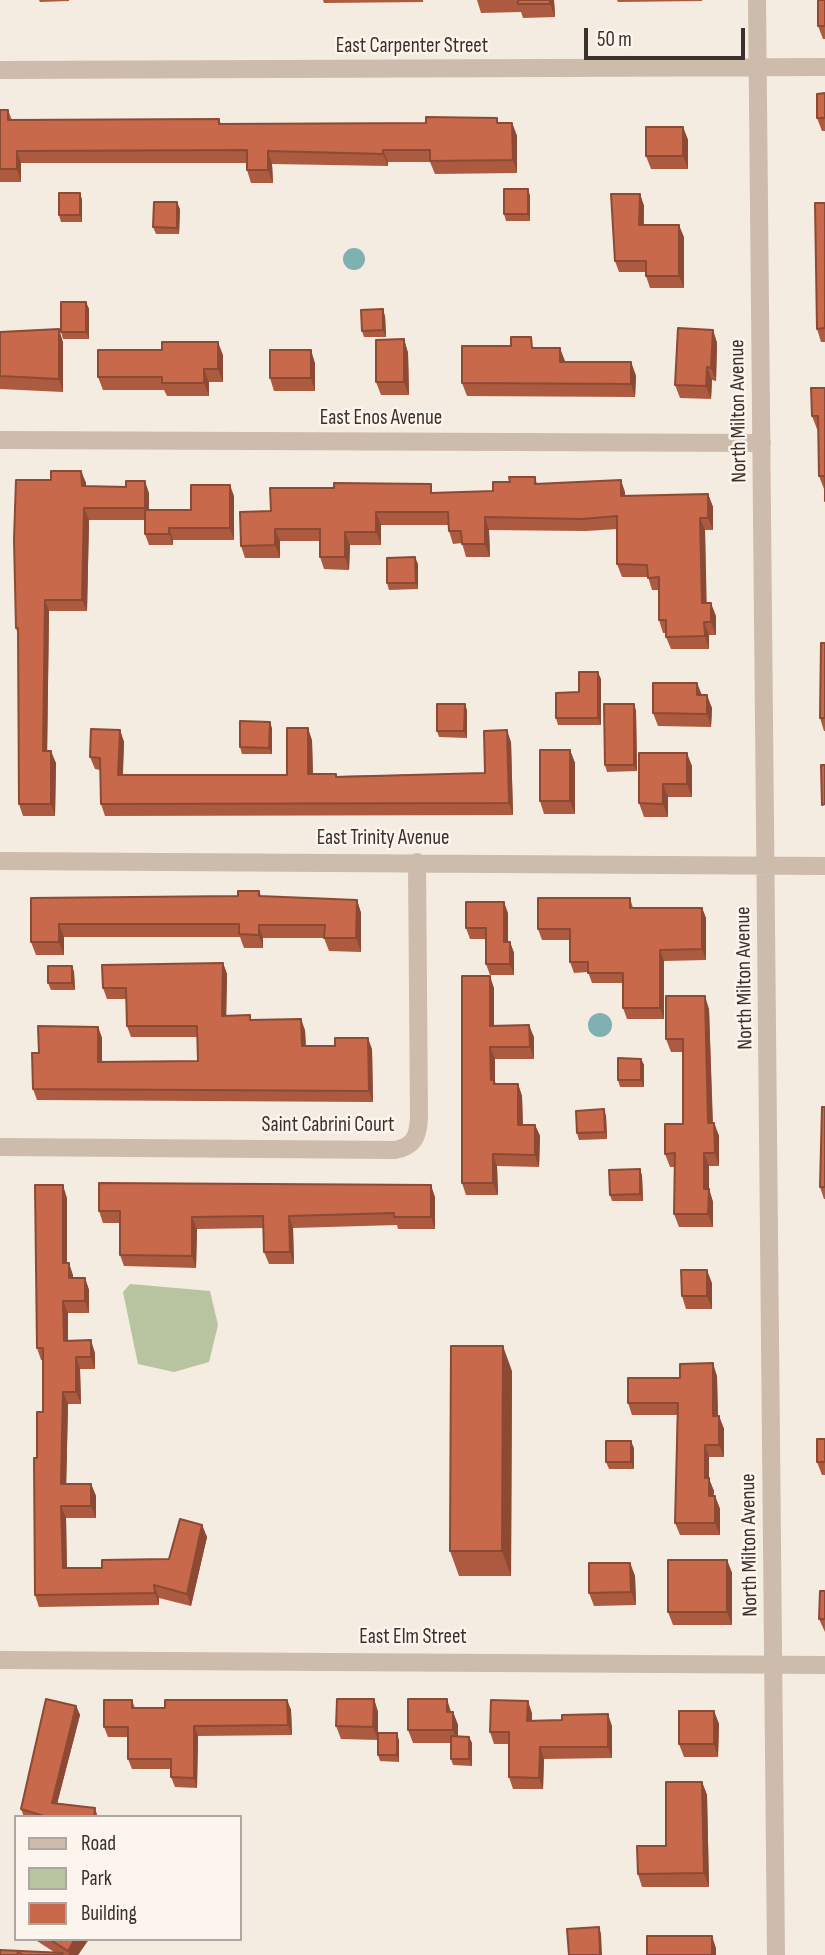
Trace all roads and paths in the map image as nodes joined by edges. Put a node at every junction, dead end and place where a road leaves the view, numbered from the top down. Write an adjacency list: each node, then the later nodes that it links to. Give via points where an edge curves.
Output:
1 (757, 0): 3 (street, North Milton Avenue)
2 (825, 67): 3 (street, East Carpenter Street)
3 (758, 68): 4 (street, East Carpenter Street); 6 (street, North Milton Avenue)
4 (0, 70)
5 (0, 440): 6 (street, East Enos Avenue)
6 (762, 443): 9 (street, North Milton Avenue)
7 (0, 861): 8 (street, East Trinity Avenue)
8 (417, 862): 9 (street, East Trinity Avenue); 11 (street, Saint Cabrini Court, via 419,1118 418,1136 407,1148)
9 (767, 865): 10 (street); 13 (street, North Milton Avenue)
10 (825, 866)
11 (0, 1147)
12 (0, 1660): 13 (street, East Elm Street)
13 (774, 1665): 14 (street, East Elm Street); 15 (street, North Milton Avenue)
14 (825, 1665)
15 (776, 1955)

